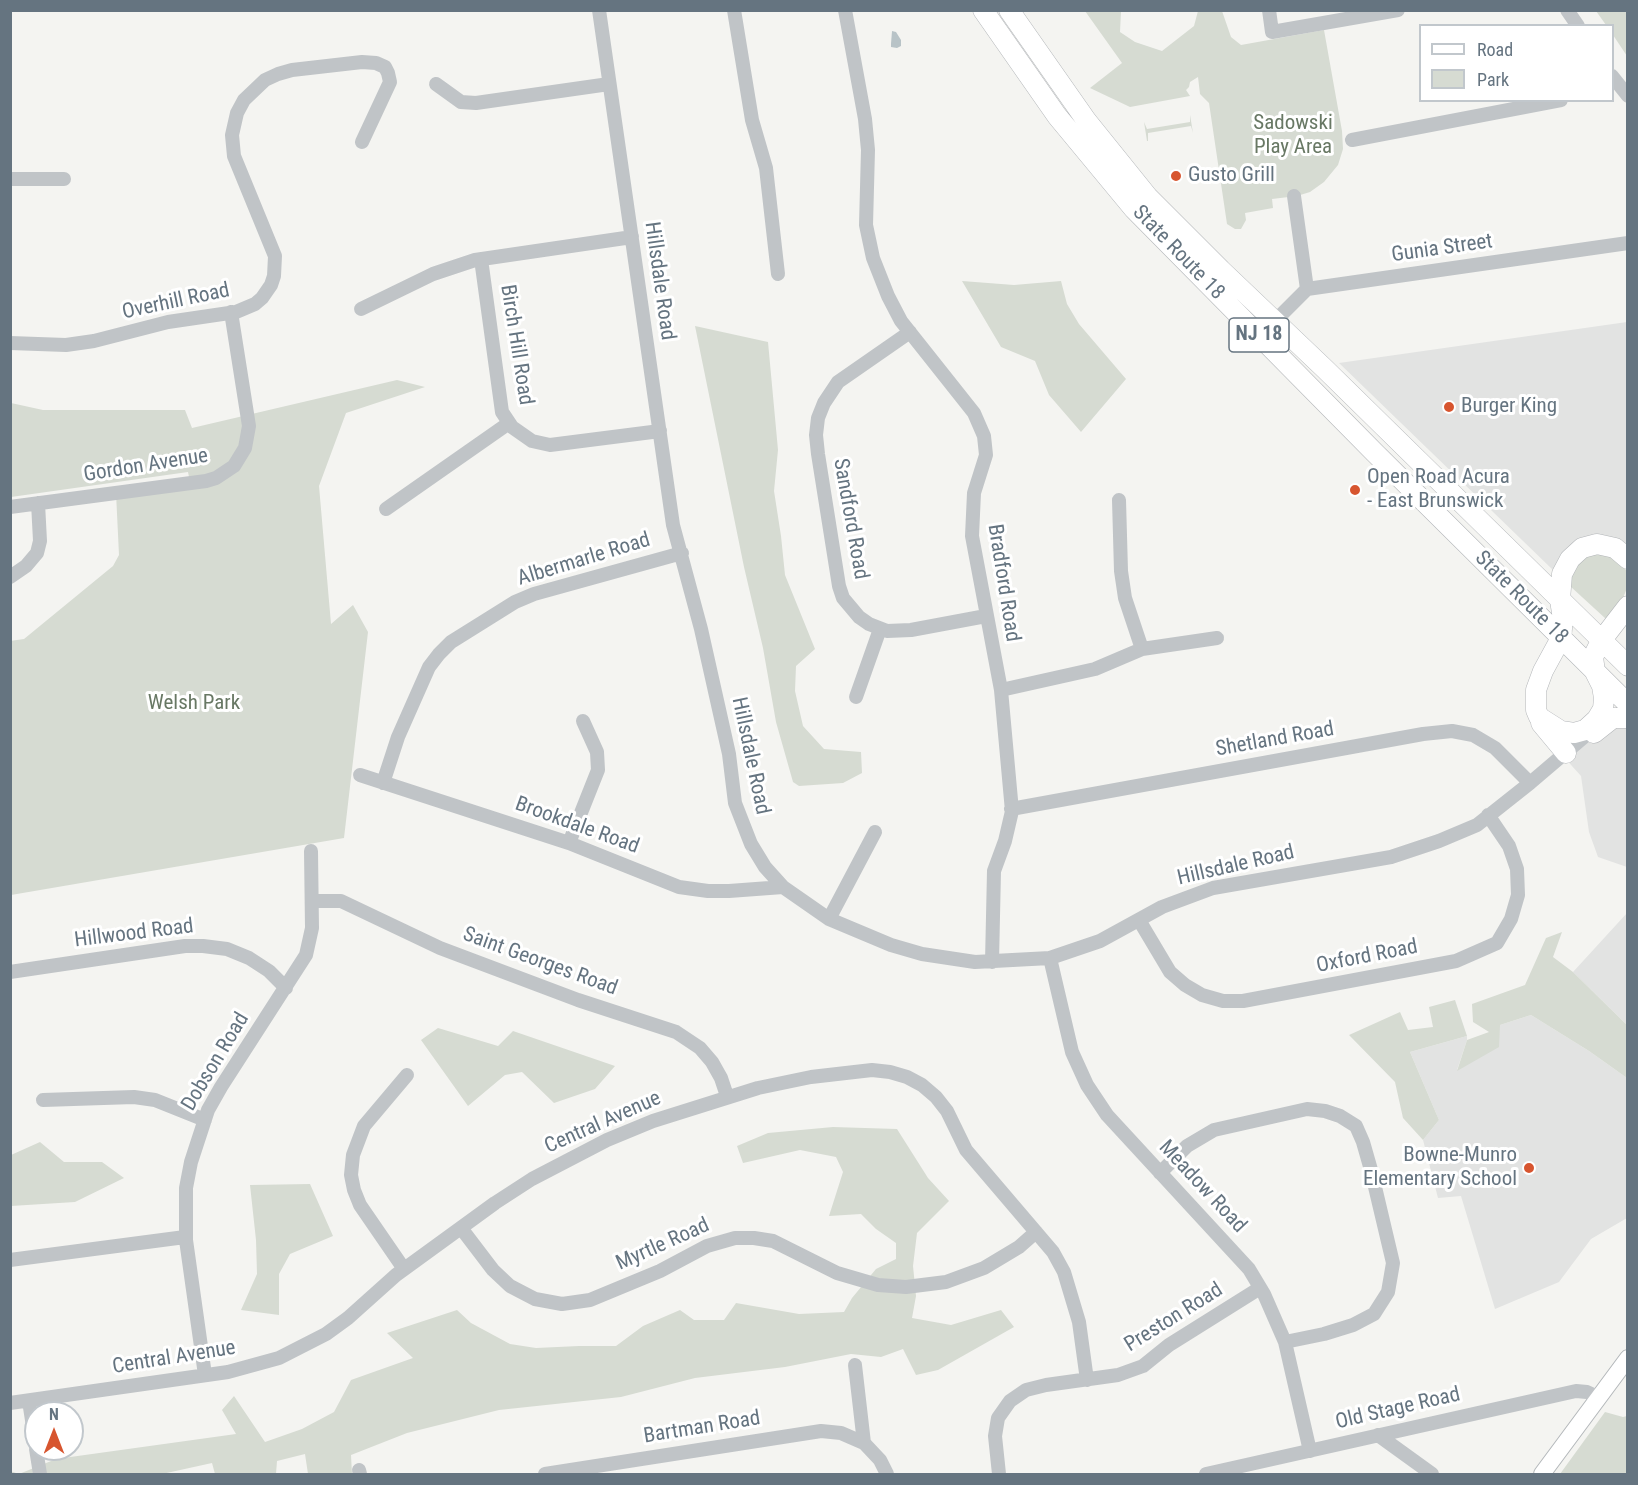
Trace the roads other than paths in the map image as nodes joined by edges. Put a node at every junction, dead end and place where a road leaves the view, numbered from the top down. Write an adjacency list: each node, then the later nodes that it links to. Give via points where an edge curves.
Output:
1 (599, 10): 12 (street, Hillsdale Road)
2 (734, 10): 23 (street, via 752,120 766,168)
3 (845, 10): 28 (street, Bradford Road, via 867,136 866,225 873,258 888,296)
4 (983, 10): 44 (highway, State Route 18 / NJ 18, via 1057,116 1134,209)
5 (1011, 10): 27 (highway, State Route 18 / NJ 18, via 1086,120 1148,197)
6 (1269, 10): 7 (street, via 1272,32)
7 (1398, 10)
8 (1567, 10): 9 (street)
9 (1577, 24)
10 (1614, 78): 13 (street)
11 (436, 84): 12 (street, via 461,102 476,103)
12 (609, 84): 20 (street, Hillsdale Road)
13 (1628, 96)
14 (1550, 102): 15 (street)
15 (1352, 140)
16 (362, 142): 26 (street, Overhill Road, via 390,82 384,67 376,63 278,74 265,80 244,100 233,127 233,149 272,246 276,266 271,285 262,297 246,309)
17 (10, 179): 18 (street)
18 (64, 179)
19 (1294, 196): 24 (street)
20 (632, 237): 22 (street); 31 (street, Hillsdale Road)
21 (1628, 243): 24 (street, Gunia Street)
22 (481, 259): 25 (street, via 452,266); 30 (street, Birch Hill Road, via 502,412)
23 (778, 273)
24 (1307, 289): 27 (street)
25 (361, 309)
26 (231, 312): 29 (street, Overhill Road, via 168,322 94,341); 33 (street, Gordon Avenue, via 249,426 246,448 234,466 206,481)
27 (1275, 321): 39 (highway, State Route 18 / NJ 18)
28 (910, 332): 41 (street, Bradford Road, via 974,413 984,436 986,455 974,493 971,521); 42 (street, Sandford Road, via 838,382 824,403 817,426 839,586 854,613)
29 (10, 343)
30 (509, 423): 31 (street, Birch Hill Road, via 532,441 550,445); 35 (street)
31 (660, 431): 36 (street, Hillsdale Road, via 673,525)
32 (1119, 500): 46 (street, via 1125,598)
33 (38, 503): 34 (street, Gordon Avenue); 38 (street, via 37,553)
34 (10, 507)
35 (386, 509)
36 (681, 553): 58 (street, Albermarle Road, via 534,594 451,642 429,667 398,737); 65 (street, Hillsdale Road, via 729,754 735,803 751,844)
37 (1628, 559): 39 (highway, via 1615,548 1597,544 1582,548 1562,574)
38 (10, 577)
39 (1560, 600): 44 (highway); 45 (highway, State Route 18 / NJ 18)
40 (1628, 606): 45 (highway)
41 (986, 616): 42 (street, via 900,631); 49 (street, Bradford Road)
42 (880, 629): 50 (street)
43 (1217, 638): 46 (street)
44 (1561, 638): 48 (highway, State Route 18 / NJ 18); 52 (highway, via 1536,690)
45 (1601, 641): 47 (highway, State Route 18 / NJ 18); 48 (highway, via 1593,657)
46 (1142, 649): 49 (street, via 1095,669)
47 (1628, 666)
48 (1595, 672): 51 (highway, State Route 18 / NJ 18); 55 (highway, via 1602,686 1603,709)
49 (1001, 690): 60 (street, Bradford Road)
50 (856, 697)
51 (1628, 704)
52 (1539, 717): 55 (highway, via 1561,730); 56 (highway, via 1542,727)
53 (1628, 718): 55 (highway, via 1613,718 1593,734)
54 (583, 722): 63 (street, via 597,752 598,770)
55 (1585, 733): 56 (street, Hillsdale Road)
56 (1566, 753): 59 (street, Hillsdale Road)
57 (360, 775): 58 (street, Brookdale Road)
58 (383, 783): 63 (street, Brookdale Road)
59 (1530, 783): 60 (street, Shetland Road, via 1495,748 1473,735 1452,731); 61 (street, Hillsdale Road)
60 (1011, 809): 70 (street, Bradford Road, via 994,871)
61 (1488, 815): 68 (street, Hillsdale Road, via 1477,825 1391,857 1213,888); 68 (street, Oxford Road, via 1509,846 1517,869 1518,896 1497,943 1455,961 1242,1001 1223,1001 1202,996 1170,972)
62 (875, 831): 67 (street)
63 (569, 843): 65 (street, Brookdale Road, via 679,886 718,891)
64 (311, 851): 66 (street, Dobson Road)
65 (783, 887): 67 (street, Hillsdale Road)
66 (312, 901): 72 (street, Dobson Road, via 306,955); 74 (street, Saint Georges Road, via 341,901 440,948 676,1032 706,1054)
67 (829, 920): 70 (street, Hillsdale Road, via 922,954)
68 (1139, 920): 69 (street, Hillsdale Road, via 1100,941)
69 (1050, 958): 70 (street, Hillsdale Road); 77 (street, Meadow Road, via 1072,1052 1087,1085 1107,1115)
70 (992, 962)
71 (10, 972): 72 (street, Hillwood Road, via 203,946 227,949 249,958)
72 (286, 988): 76 (street, Dobson Road, via 221,1086)
73 (408, 1075): 82 (street, via 364,1126 353,1155 351,1175 360,1205)
74 (727, 1096): 78 (street, Central Avenue, via 607,1140 532,1179); 79 (street, Central Avenue, via 811,1077 862,1071 907,1077 930,1090 942,1103 966,1150)
75 (42, 1100): 76 (street, via 134,1097 155,1100)
76 (204, 1120): 80 (street, Dobson Road, via 186,1188)
77 (1160, 1173): 83 (street, Meadow Road, via 1249,1269); 84 (street, via 1187,1146 1214,1130 1307,1109 1340,1116 1356,1126 1371,1170 1393,1263 1388,1292 1374,1314 1353,1325)
78 (460, 1228): 79 (street, Myrtle Road, via 510,1286 535,1299 562,1304 599,1296 707,1246 735,1238 773,1241 837,1273 878,1285 906,1287 946,1282 984,1268); 82 (street, Central Avenue)
79 (1036, 1232): 88 (street, Central Avenue, via 1053,1252 1067,1283 1079,1322)
80 (185, 1237): 81 (street); 87 (street, Dobson Road)
81 (10, 1260)
82 (404, 1269): 87 (street, Central Avenue, via 348,1318 303,1347 254,1366)
83 (1260, 1288): 84 (street, Meadow Road); 88 (street, Preston Road, via 1143,1366)
84 (1285, 1342): 93 (street, Meadow Road)
85 (1628, 1358): 89 (main road)
86 (855, 1365): 92 (street)
87 (205, 1375): 90 (street, Central Avenue)
88 (1088, 1380): 97 (street, Preston Road, via 1026,1390 1010,1401 998,1418 995,1436)
89 (1598, 1397): 91 (street, Old Stage Road, via 1576,1391); 100 (main road)
90 (29, 1401)
91 (1377, 1435): 93 (street, Old Stage Road); 99 (street)
92 (864, 1443): 95 (street, Bartman Road, via 841,1433 821,1431); 96 (street)
93 (1310, 1451): 94 (street, Old Stage Road)
94 (1242, 1471): 98 (street, Old Stage Road)
95 (544, 1474)
96 (887, 1474)
97 (999, 1474)
98 (1206, 1474)
99 (1432, 1474)
100 (1542, 1474)

